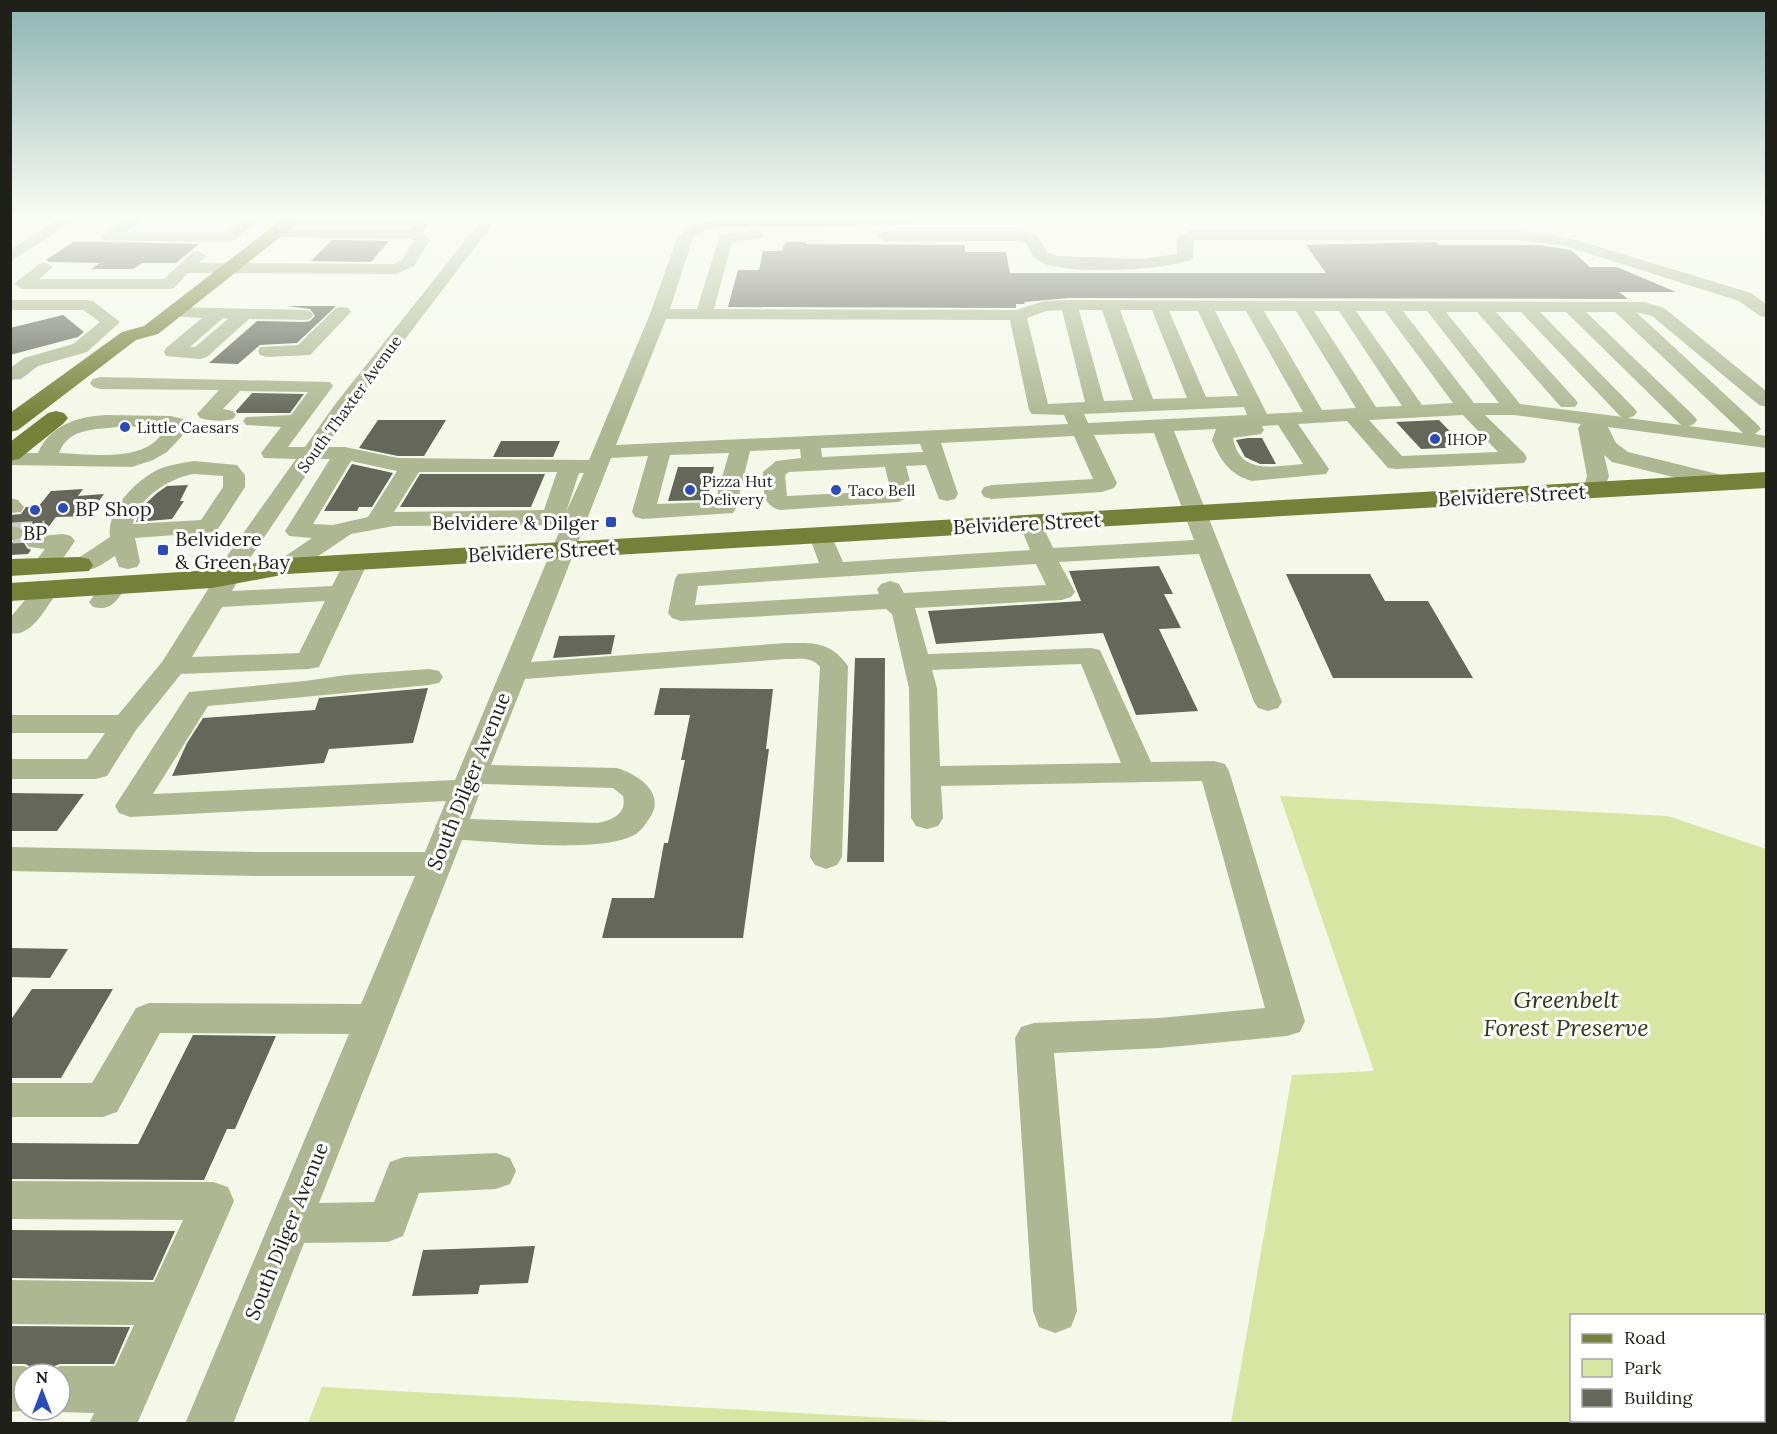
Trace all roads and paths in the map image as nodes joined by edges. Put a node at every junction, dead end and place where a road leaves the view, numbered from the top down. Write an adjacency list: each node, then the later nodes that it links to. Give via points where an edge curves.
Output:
1 (208, 285): 9 (main road)
2 (438, 285): 69 (street, South Thaxter Avenue)
3 (669, 285): 30 (street, South Dilger Avenue)
4 (713, 285): 31 (street)
5 (1706, 285): 27 (street, via 1745,297)
6 (10, 293): 7 (street)
7 (44, 293): 8 (street); 10 (street)
8 (140, 294): 9 (street); 24 (street)
9 (189, 300): 25 (main road)
10 (18, 305): 24 (street, via 87,305); 33 (street)
11 (1069, 305): 12 (street); 32 (street, via 1044,306); 45 (street)
12 (1109, 305): 13 (street); 44 (street)
13 (1158, 305): 14 (street); 42 (street)
14 (1204, 306): 15 (street); 39 (street)
15 (1252, 306): 16 (street); 52 (street)
16 (1302, 306): 17 (street); 51 (street)
17 (1344, 306): 18 (street); 48 (street)
18 (1390, 306): 19 (street); 47 (street)
19 (1432, 306): 20 (street); 41 (street)
20 (1481, 306): 21 (street); 43 (street)
21 (1525, 306): 22 (street); 49 (street)
22 (1570, 306): 23 (street); 56 (street)
23 (1620, 307): 40 (street, via 1644,307 1658,312); 64 (street, via 1751,429)
24 (95, 311): 35 (street, via 111,322 80,348 32,362)
25 (174, 312): 28 (street); 34 (main road)
26 (342, 312): 29 (street, via 303,351 267,351 304,315)
27 (1767, 312)
28 (219, 313): 29 (street); 29 (street, via 174,352 200,353)
29 (244, 314)
30 (659, 314): 31 (street); 76 (street, South Dilger Avenue)
31 (704, 314): 32 (street)
32 (1018, 315): 46 (street, via 1039,410)
33 (10, 316)
34 (151, 330): 36 (main road, via 129,336); 37 (main road, via 156,337)
35 (12, 375): 36 (street)
36 (76, 376): 53 (main road)
37 (100, 383): 38 (street); 60 (main road)
38 (235, 385): 50 (street, via 207,414); 58 (street, via 323,386)
39 (1250, 401): 42 (street); 54 (street)
40 (1767, 401)
41 (1509, 402): 43 (street); 47 (street); 55 (street)
42 (1199, 403): 44 (street)
43 (1568, 403): 49 (street)
44 (1145, 405): 45 (street)
45 (1096, 407): 46 (street)
46 (1071, 408): 63 (street)
47 (1468, 409): 48 (street); 51 (street, via 1516,458 1396,463)
48 (1416, 411): 51 (street)
49 (1627, 412): 56 (street)
50 (226, 414)
51 (1361, 415): 52 (street)
52 (1316, 417): 59 (street)
53 (14, 419)
54 (1260, 420): 59 (street); 62 (street)
55 (1592, 420): 64 (street); 79 (street, via 1609,450 1620,457); 80 (street, via 1587,426 1598,476)
56 (1687, 420): 64 (street)
57 (253, 421): 58 (street)
58 (296, 421): 69 (street, via 272,453)
59 (1288, 424): 59 (street, via 1318,469 1252,474 1231,460 1222,440 1224,433)
60 (47, 425): 61 (street); 71 (main road)
61 (76, 425): 74 (street, via 55,441); 74 (street, via 123,421 176,423 172,435 148,455 132,461)
62 (1162, 426): 63 (street); 85 (street)
63 (1081, 430): 67 (street); 81 (street, via 1106,483)
64 (1725, 431): 65 (street)
65 (1767, 442)
66 (741, 446): 68 (street); 68 (street, via 725,508 643,512); 72 (street)
67 (932, 448): 72 (street); 75 (street); 82 (street)
68 (661, 450): 76 (street)
69 (311, 453): 70 (street); 83 (street, South Thaxter Avenue)
70 (345, 453): 77 (street); 89 (street, via 297,531)
71 (10, 454)
72 (811, 454): 75 (street); 75 (street, via 774,472 776,500 780,503 891,497 901,489)
73 (10, 459): 74 (street)
74 (46, 460)
75 (894, 460)
76 (590, 461): 77 (street); 86 (street, South Dilger Avenue)
77 (412, 465): 87 (street)
78 (1767, 480): 79 (main road, Belvidere Street)
79 (1726, 483): 80 (main road, Belvidere Street)
80 (1594, 490): 85 (main road, Belvidere Street)
81 (992, 492)
82 (947, 494)
83 (279, 499): 84 (street); 97 (street, South Thaxter Avenue)
84 (224, 501): 96 (street, via 208,527); 96 (street, via 234,487 234,475 229,470 197,469 161,475 145,488 120,524)
85 (1197, 513): 88 (main road, Belvidere Street); 91 (street)
86 (564, 519): 87 (street); 92 (street, South Dilger Avenue)
87 (377, 521): 89 (street)
88 (1031, 523): 90 (main road, Belvidere Street); 94 (street)
89 (336, 532): 98 (street)
90 (821, 535): 92 (main road, Belvidere Street); 100 (street)
91 (1209, 546): 94 (street); 110 (street)
92 (562, 550): 95 (main road, Belvidere Street); 108 (street, South Dilger Avenue)
93 (38, 556): 96 (main road, Belvidere Street); 96 (main road, Belvidere Street, via 86,564); 101 (main road, Belvidere Street); 105 (street)
94 (1044, 556): 99 (street); 104 (street, via 1062,592)
95 (356, 562): 98 (main road, Belvidere Street); 102 (street)
96 (118, 564): 97 (main road, Belvidere Street)
97 (234, 566): 98 (main road, Belvidere Street); 103 (street, South Thaxter Avenue)
98 (287, 566)
99 (883, 567): 100 (street); 104 (street)
100 (834, 570): 104 (street, via 687,579 681,613)
101 (10, 592)
102 (342, 593): 103 (street); 107 (street, via 309,661)
103 (212, 600): 107 (street, South Thaxter Avenue)
104 (894, 603): 106 (street, via 904,611)
105 (13, 629)
106 (917, 662): 114 (street, via 1091,656); 115 (street, via 924,688)
107 (173, 666): 112 (street, South Thaxter Avenue)
108 (512, 672): 116 (street, South Dilger Avenue); 119 (street, via 766,651 810,651 826,656 834,666)
109 (429, 677): 116 (street, via 199,698 130,806)
110 (1268, 702)
111 (10, 724): 112 (street)
112 (126, 724): 113 (street, South Thaxter Avenue, via 96,769)
113 (10, 769)
114 (1140, 772): 115 (street); 129 (street, via 1214,771 1287,1021 1206,1031 1034,1038)
115 (926, 776): 117 (street)
116 (468, 782): 118 (street, South Dilger Avenue); 118 (street, via 617,778 636,788 638,808 633,819 621,828 598,834)
117 (927, 818)
118 (449, 829): 121 (street, South Dilger Avenue)
119 (826, 857)
120 (10, 859): 121 (street)
121 (435, 864): 122 (street, South Dilger Avenue)
122 (372, 1019): 123 (street, via 149,1018 103,1100); 126 (street, South Dilger Avenue)
123 (10, 1100)
124 (496, 1171): 126 (street, via 404,1175 388,1222)
125 (10, 1200): 128 (street, via 213,1202)
126 (290, 1223): 132 (street, South Dilger Avenue)
127 (10, 1302): 128 (street)
128 (167, 1304): 131 (street)
129 (1055, 1311)
130 (72, 1393): 131 (street)
131 (121, 1407)
132 (209, 1424)

